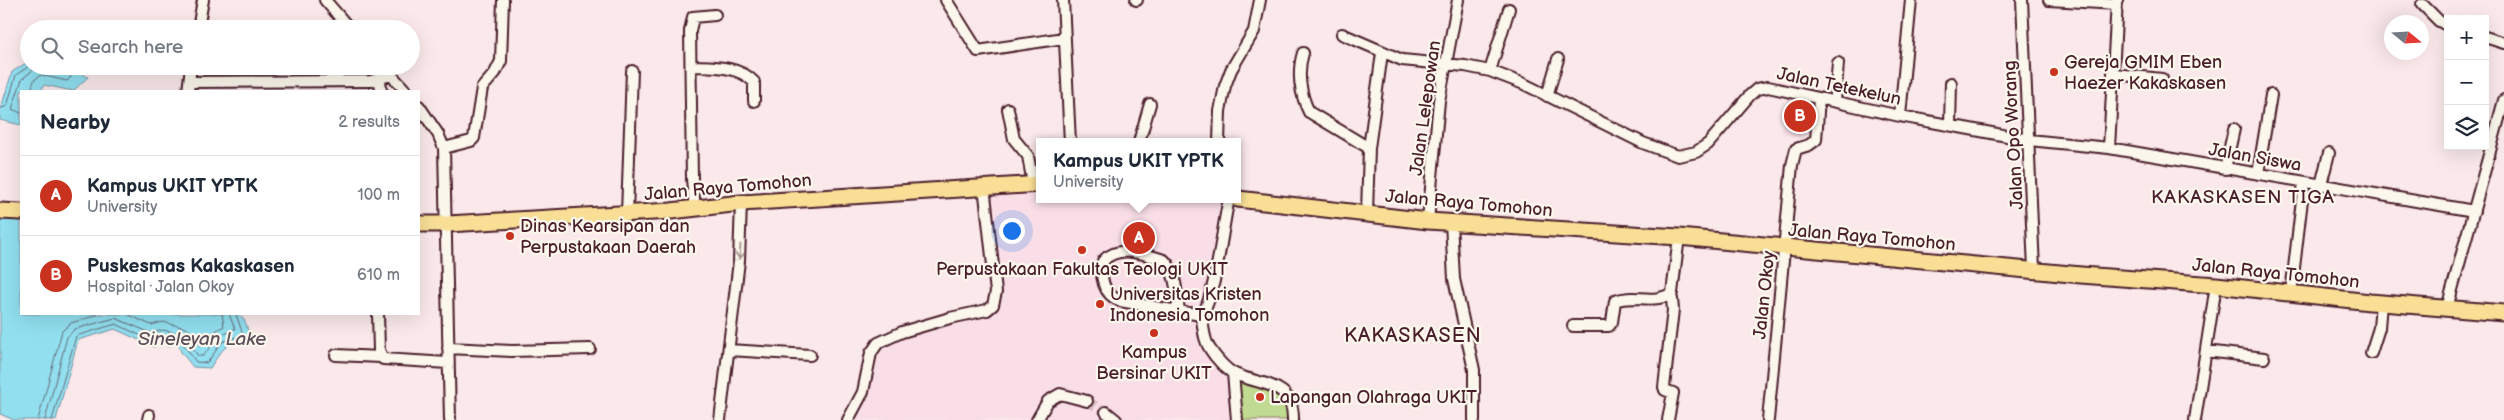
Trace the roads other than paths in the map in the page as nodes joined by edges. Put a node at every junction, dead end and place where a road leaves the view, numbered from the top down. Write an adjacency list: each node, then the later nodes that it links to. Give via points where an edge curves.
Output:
1 (203, 0): 15 (street)
2 (325, 0): 16 (street)
3 (503, 0): 54 (street, via 502,61 482,88 474,138)
4 (946, 0): 19 (street, via 978,51)
5 (1063, 0): 19 (street)
6 (1260, 0): 52 (street, via 1254,31 1225,86)
7 (1458, 0): 26 (street, Jalan Lelepowan)
8 (1912, 0): 47 (street)
9 (2022, 0): 53 (street, Jalan Opo Worang)
10 (2049, 0): 11 (street)
11 (2117, 2): 30 (street)
12 (2422, 4): 17 (street)
13 (1508, 9): 29 (street)
14 (715, 15): 27 (street, via 697,15 691,20)
15 (200, 20)
16 (342, 20)
17 (2444, 23)
18 (1342, 34): 23 (street, Jalan Tetekelun)
19 (1064, 38): 50 (street)
20 (2489, 38): 21 (street)
21 (2504, 43)
22 (1303, 53): 55 (street, via 1299,64 1300,79 1309,112)
23 (1382, 53): 26 (street, Jalan Tetekelun, via 1402,60); 55 (street)
24 (1558, 59): 39 (street)
25 (1838, 63): 43 (street)
26 (1446, 64): 29 (street, Jalan Tetekelun); 73 (street, Jalan Lelepowan, via 1439,101)
27 (691, 66): 42 (street, via 720,67 747,76 754,82); 67 (street)
28 (632, 71): 72 (street)
29 (1490, 71): 39 (street, Jalan Tetekelun)
30 (2114, 74): 32 (street); 56 (street)
31 (391, 76): 33 (street); 37 (street)
32 (2162, 79)
33 (380, 80): 35 (street); 36 (street)
34 (1951, 83): 48 (street)
35 (189, 86)
36 (380, 90)
37 (405, 90)
38 (2271, 95): 59 (street)
39 (1547, 96): 40 (street, Jalan Tetekelun, via 1643,144 1678,156 1696,152 1708,144 1757,89 1768,86)
40 (1819, 98): 43 (street, Jalan Tetekelun); 78 (street, Jalan Okoy, via 1816,140 1796,149 1794,154)
41 (2504, 100): 69 (street)
42 (754, 101)
43 (1835, 101): 47 (street, Jalan Tetekelun)
44 (1150, 104): 51 (street)
45 (420, 107): 54 (street)
46 (1008, 109): 61 (street, via 1014,139 1028,156)
47 (1900, 116): 48 (street, Jalan Tetekelun)
48 (1950, 125): 53 (street, Jalan Tetekelun)
49 (2234, 129): 58 (street)
50 (1070, 138)
51 (1140, 138)
52 (1219, 138)
53 (2029, 140): 56 (street, Jalan Siswa); 79 (street, Jalan Opo Worang)
54 (444, 148): 76 (street)
55 (1370, 148): 71 (street)
56 (2109, 148): 58 (street, Jalan Siswa)
57 (2328, 153): 62 (street)
58 (2225, 169): 59 (street, Jalan Siswa)
59 (2258, 174): 60 (street, Jalan Siswa)
60 (2304, 183): 62 (street, Jalan Siswa); 81 (street)
61 (1036, 184): 63 (highway, Jalan Raya Tomohon)
62 (2321, 185): 69 (street, Jalan Siswa)
63 (984, 186): 65 (highway, Jalan Raya Tomohon); 105 (street, via 996,292 993,305 987,310 902,332 874,346 866,367 863,392)
64 (1241, 199): 71 (highway, Jalan Raya Tomohon)
65 (741, 203): 67 (highway, Jalan Raya Tomohon); 92 (street, one-way to 92, via 739,261)
66 (1228, 203): 88 (street, via 1215,275 1207,306)
67 (695, 209): 72 (highway, Jalan Raya Tomohon)
68 (0, 211): 70 (highway)
69 (2474, 211): 84 (street)
70 (20, 212)
71 (1367, 213): 73 (highway, Jalan Raya Tomohon)
72 (626, 214): 76 (highway, Jalan Raya Tomohon)
73 (1428, 221): 74 (highway, Jalan Raya Tomohon)
74 (1452, 222): 77 (highway, Jalan Raya Tomohon); 110 (street, via 1454,279 1474,370)
75 (420, 224): 76 (highway, Jalan Raya Tomohon)
76 (448, 224): 90 (street)
77 (1679, 237): 78 (highway, Jalan Raya Tomohon); 82 (street, via 1673,289)
78 (1785, 248): 79 (highway, Jalan Raya Tomohon); 112 (street, Jalan Okoy)
79 (2034, 269): 80 (highway, Jalan Raya Tomohon)
80 (2216, 285): 81 (highway, Jalan Raya Tomohon); 93 (street)
81 (2291, 293): 83 (highway, Jalan Raya Tomohon)
82 (1669, 295): 89 (street, via 1655,299 1618,299 1610,326); 111 (street, via 1673,310 1664,386 1673,394)
83 (2382, 303): 84 (highway, Jalan Raya Tomohon); 94 (street)
84 (2447, 308): 86 (highway, Jalan Raya Tomohon)
85 (1179, 311): 85 (street, via 1173,277 1164,260 1120,251 1103,261 1102,280 1114,298); 88 (street)
86 (2504, 313)
87 (378, 315): 97 (street)
88 (1201, 315): 100 (street, via 1209,348)
89 (1573, 326)
90 (448, 348): 91 (street, via 512,352); 99 (street)
91 (590, 349)
92 (729, 350): 96 (street); 104 (street)
93 (2206, 351): 98 (street); 113 (street)
94 (2371, 353)
95 (336, 355): 97 (street)
96 (810, 355)
97 (381, 357): 99 (street, via 395,362)
98 (2264, 358)
99 (448, 364): 103 (street)
100 (1233, 373): 108 (street); 109 (street, via 1277,387 1289,400 1293,409)
101 (1087, 401): 106 (street, via 1060,394 1048,402)
102 (1106, 412): 107 (street)
103 (450, 420)
104 (720, 420)
105 (848, 420)
106 (1037, 420)
107 (1116, 420)
108 (1237, 420)
109 (1292, 420)
110 (1474, 420)
111 (1668, 420)
112 (1768, 420)
113 (2195, 420)

